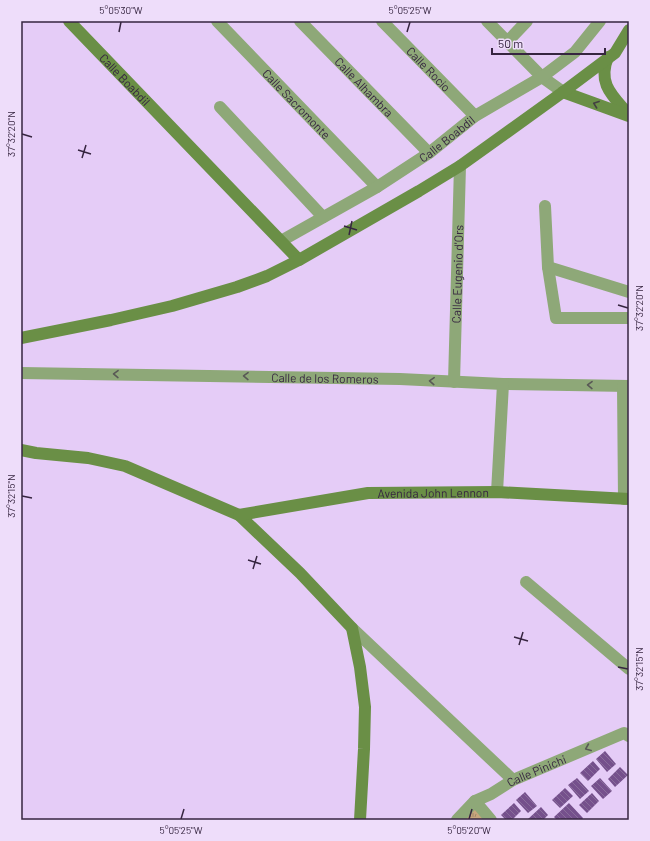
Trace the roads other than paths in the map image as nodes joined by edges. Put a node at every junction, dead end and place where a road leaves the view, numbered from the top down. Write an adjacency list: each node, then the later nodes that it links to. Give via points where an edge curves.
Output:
1 (69, 21): 21 (street, Calle Boabdil)
2 (217, 21): 18 (street, Calle Sacromonte)
3 (300, 21): 16 (street, Calle Alhambra)
4 (382, 21): 15 (street, Calle Rocío)
5 (487, 21): 9 (street)
6 (527, 21): 9 (street)
7 (600, 21): 11 (street, Calle Boabdil, via 575,52)
8 (629, 30): 10 (street)
9 (507, 42): 11 (street)
10 (608, 58): 12 (street); 14 (street, via 604,72 606,86)
11 (542, 77): 12 (street); 15 (street, Calle Boabdil)
12 (563, 92): 14 (street, one-way to 12); 17 (street)
13 (220, 107): 20 (street)
14 (629, 115)
15 (475, 116): 16 (street, Calle Boabdil)
16 (429, 153): 18 (street, Calle Boabdil)
17 (460, 166): 22 (street); 28 (street, Calle Eugenio d'Ors)
18 (377, 187): 20 (street, Calle Boabdil)
19 (545, 206): 23 (street)
20 (323, 217): 21 (street, Calle Boabdil)
21 (281, 241): 22 (street, Calle Boabdil)
22 (299, 260): 26 (street, via 237,287 172,306)
23 (548, 267): 24 (street); 25 (street, via 556,318)
24 (629, 292)
25 (629, 318)
26 (21, 338)
27 (21, 373): 28 (street, Calle de los Romeros, one-way to 27)
28 (454, 382): 29 (street, Calle de los Romeros)
29 (503, 384): 30 (street, Calle de los Romeros, one-way to 29); 32 (street)
30 (626, 386): 33 (street)
31 (21, 450): 34 (street, via 88,458 125,466)
32 (497, 492): 33 (street, Avenida John Lennon); 34 (street, Avenida John Lennon, via 368,493)
33 (627, 499)
34 (239, 515): 36 (street, via 300,573)
35 (526, 582): 37 (street)
36 (352, 628): 39 (street); 41 (street, via 365,707)
37 (629, 669)
38 (627, 735): 39 (street, Calle Pinichi, one-way to 39)
39 (513, 780): 40 (street, Calle Pinichi)
40 (475, 801): 42 (street, Calle Pinichi); 43 (street)
41 (360, 820)
42 (457, 820)
43 (491, 820)

